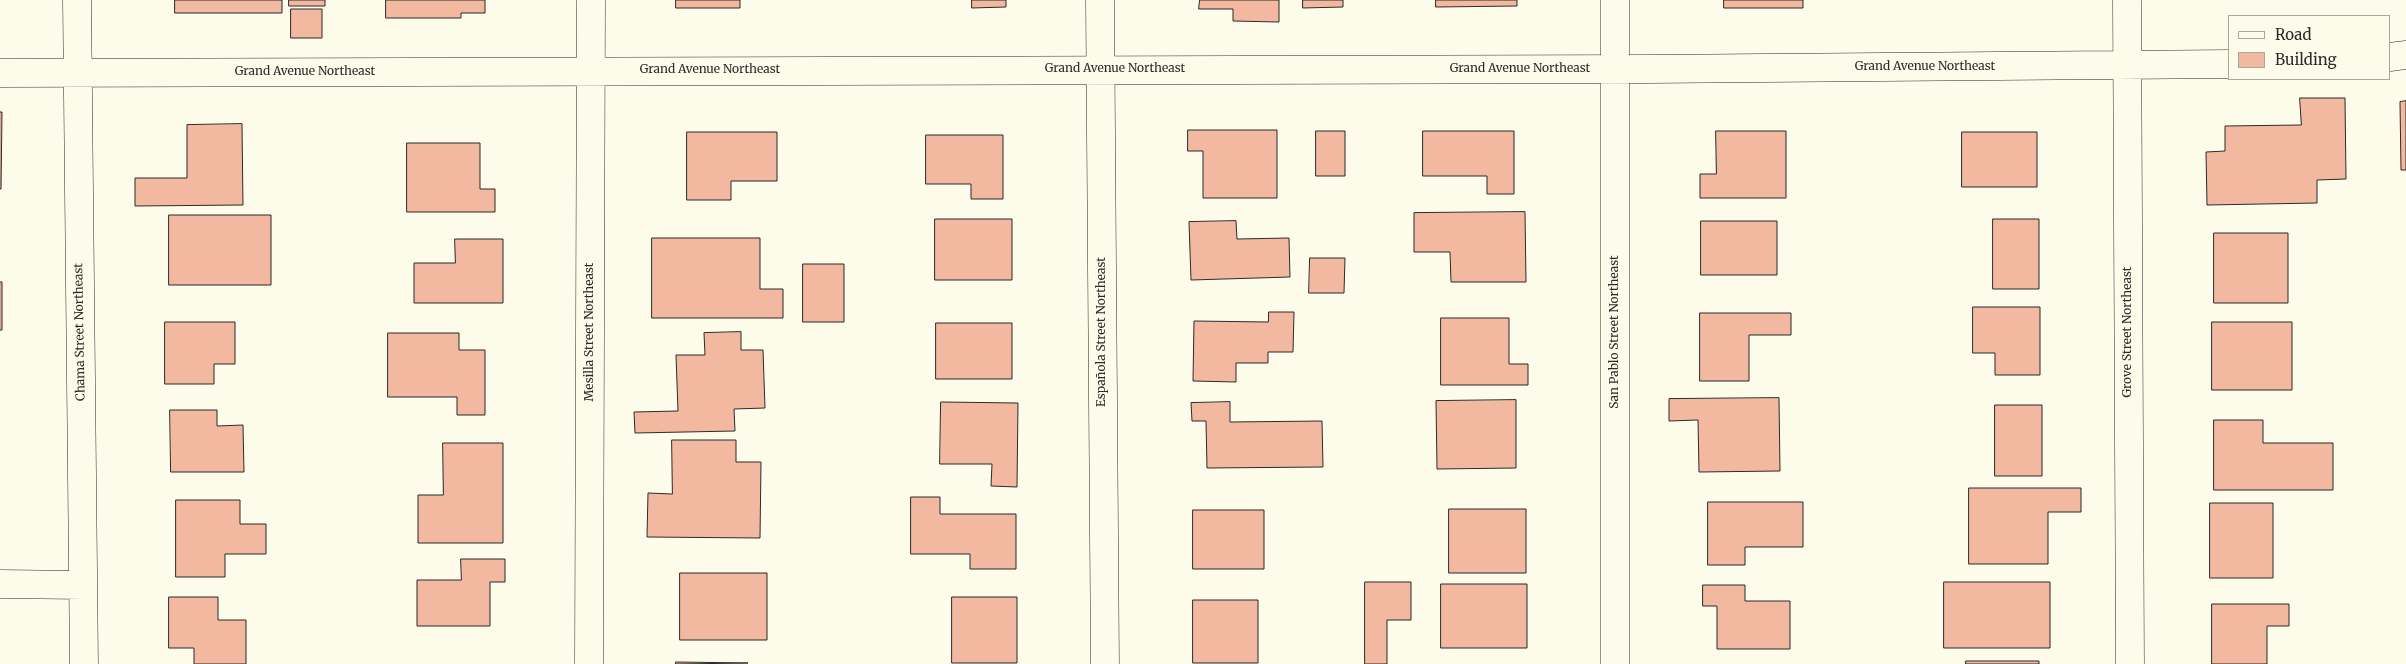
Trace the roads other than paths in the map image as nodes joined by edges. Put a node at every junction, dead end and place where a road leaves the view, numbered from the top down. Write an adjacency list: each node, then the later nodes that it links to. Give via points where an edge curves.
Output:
1 (77, 0): 14 (street, Chama Street Northeast)
2 (591, 0): 12 (street, Mesilla Street Northeast)
3 (1100, 0): 10 (street, Española Street Northeast)
4 (1615, 0): 11 (street, San Pablo Street Northeast)
5 (2127, 0): 9 (street, Grove Street Northeast)
6 (2406, 55): 7 (street)
7 (2391, 57)
8 (2228, 64): 9 (street, Grand Avenue Northeast)
9 (2126, 65): 11 (street, Grand Avenue Northeast); 21 (street, Grove Street Northeast)
10 (1100, 69): 11 (street, Grand Avenue Northeast); 12 (street, Grand Avenue Northeast); 19 (street, Española Street Northeast)
11 (1614, 69): 20 (street, San Pablo Street Northeast)
12 (591, 71): 14 (street, Grand Avenue Northeast); 18 (street, Mesilla Street Northeast)
13 (0, 73): 14 (street, Grand Avenue Northeast)
14 (76, 73): 16 (street, Chama Street Northeast)
15 (0, 584): 16 (street)
16 (83, 585): 17 (street, Chama Street Northeast)
17 (84, 664)
18 (589, 664)
19 (1105, 664)
20 (1615, 664)
21 (2130, 664)

